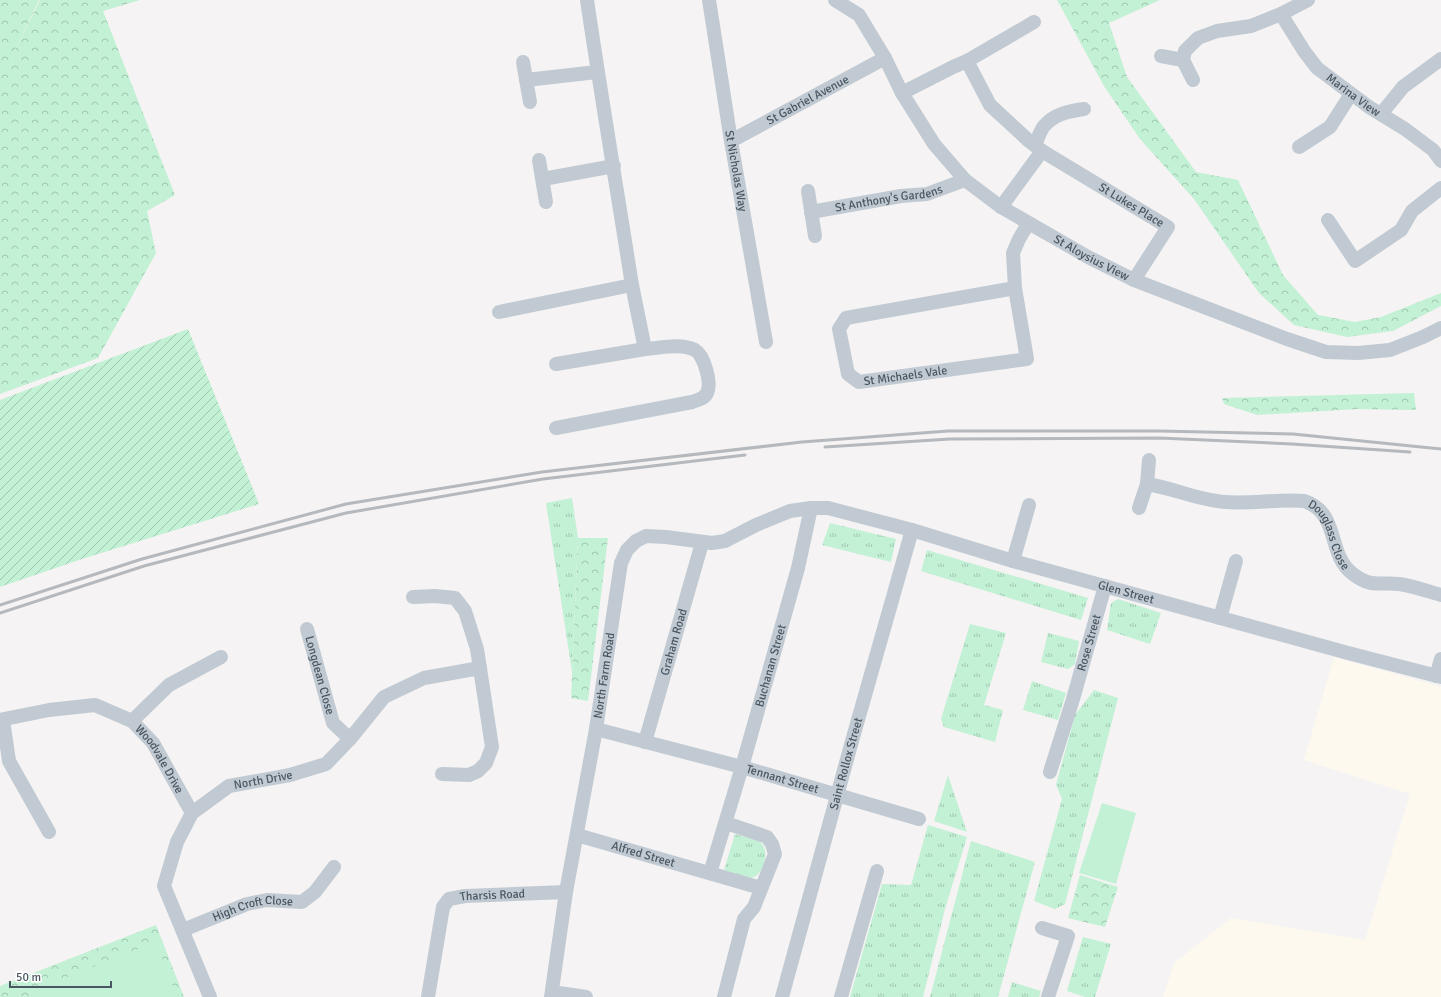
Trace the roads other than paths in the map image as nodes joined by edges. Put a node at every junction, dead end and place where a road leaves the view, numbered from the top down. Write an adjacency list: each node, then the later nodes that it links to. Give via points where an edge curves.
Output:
1 (587, 0): 13 (street)
2 (709, 0): 21 (street, St Nicholas Way)
3 (837, 0): 8 (street, St Aloysius View, via 859,15)
4 (1308, 0): 5 (street)
5 (1281, 14): 10 (street, via 1252,26 1217,31 1198,38 1185,51); 17 (street, Marina View, via 1317,68)
6 (1034, 22): 11 (street)
7 (1161, 56): 10 (street)
8 (885, 58): 16 (street, St Aloysius View); 21 (street, St Gabriel Avenue)
9 (1441, 58): 20 (street, via 1403,87)
10 (1183, 60): 15 (street)
11 (967, 61): 16 (street); 23 (street, St Lukes Place, via 990,105)
12 (523, 62): 14 (street)
13 (597, 72): 14 (street); 26 (street)
14 (526, 80): 18 (street)
15 (1194, 80)
16 (902, 93): 28 (street, St Aloysius View, via 934,144)
17 (1352, 94): 20 (street, Marina View); 22 (street, via 1330,126)
18 (530, 102)
19 (1084, 109): 23 (street, via 1057,115 1044,126)
20 (1381, 114): 25 (street, Marina View, via 1433,150)
21 (731, 141): 42 (street, St Nicholas Way)
22 (1299, 147)
23 (1039, 148): 32 (street); 37 (street, St Lukes Place, via 1168,227)
24 (539, 160): 27 (street)
25 (1441, 161)
26 (614, 166): 27 (street); 38 (street)
27 (543, 179): 31 (street)
28 (965, 180): 32 (street, St Aloysius View); 33 (street, St Anthony's Gardens, via 927,194 901,196)
29 (1441, 188): 34 (street, via 1412,211 1401,230 1355,261)
30 (808, 191): 33 (street)
31 (546, 202)
32 (1000, 208): 35 (street, St Aloysius View)
33 (811, 212): 36 (street)
34 (1328, 220)
35 (1028, 224): 37 (street, St Aloysius View); 39 (street, St Michaels Vale, via 1013,253)
36 (816, 236)
37 (1134, 280): 41 (street, St Aloysius View, via 1326,352 1358,354 1390,350)
38 (632, 285): 40 (street); 43 (street)
39 (1015, 288): 39 (street, St Michaels Vale, via 1027,359 859,382 848,374 839,329 846,318)
40 (499, 312)
41 (1441, 328)
42 (766, 342)
43 (645, 349): 44 (street); 45 (street, via 687,347 696,351 702,357 706,370 709,389 707,394 702,399 692,402)
44 (556, 364)
45 (556, 428)
46 (1149, 460): 47 (street)
47 (1147, 484): 50 (street); 56 (street, Douglass Close, via 1223,502 1297,501 1313,504 1324,513 1342,565 1351,574 1363,581 1380,585 1399,584)
48 (1029, 505): 53 (street)
49 (811, 508): 51 (street, Glen Street, via 828,508); 52 (street, North Farm Road, via 790,511 725,541); 69 (street, Buchanan Street, via 798,568)
50 (1138, 508)
51 (912, 530): 53 (street, Glen Street); 72 (street, Saint Rollox Street)
52 (702, 543): 66 (street, North Farm Road, via 646,536 627,550 621,563); 68 (street, Graham Road)
53 (1013, 561): 55 (street, Glen Street)
54 (1236, 561): 58 (street)
55 (1105, 586): 58 (street, Glen Street); 70 (street, Rose Street)
56 (1441, 595)
57 (413, 597): 62 (street, via 455,598 465,611)
58 (1220, 618): 63 (street, Glen Street)
59 (306, 629): 67 (street, Longdean Close, via 333,723)
60 (221, 657): 65 (street, via 169,685)
61 (1441, 659): 63 (street)
62 (480, 668): 67 (street, North Drive, via 424,678 384,697); 71 (street, via 492,747 486,763 478,771 469,775)
63 (1439, 677)
64 (1, 720): 65 (street, Woodvale Drive, via 49,710 95,705); 76 (street, via 9,760)
65 (132, 722): 73 (street, Woodvale Drive, via 153,742)
66 (596, 729): 68 (street, Tennant Street); 77 (street, North Farm Road)
67 (350, 739): 73 (street, North Drive, via 326,764 290,775 229,786)
68 (646, 742): 69 (street, Tennant Street)
69 (742, 767): 72 (street, Tennant Street); 75 (street, Buchanan Street)
70 (1050, 772)
71 (442, 774)
72 (838, 795): 74 (street, Tennant Street); 90 (street, Saint Rollox Street)
73 (192, 814): 84 (street, North Drive, via 177,842 164,886)
74 (920, 819)
75 (726, 822): 80 (street); 81 (street, via 767,837 772,844 775,854)
76 (50, 832)
77 (577, 835): 80 (street, Alfred Street); 82 (street, North Farm Road)
78 (334, 867): 84 (street, High Croft Close, via 315,892 302,902 267,900 247,904)
79 (877, 871): 91 (street)
80 (710, 873): 81 (street, Alfred Street)
81 (761, 888): 89 (street, via 754,907 744,919)
82 (566, 892): 85 (street, North Farm Road); 87 (street, Tharsis Road, via 465,896 450,899 442,907)
83 (1042, 928): 92 (street, via 1068,936)
84 (183, 930): 86 (street, North Drive)
85 (552, 995): 88 (street)
86 (210, 997)
87 (428, 997)
88 (586, 997)
89 (724, 997)
90 (782, 997)
91 (841, 997)
92 (1048, 997)

